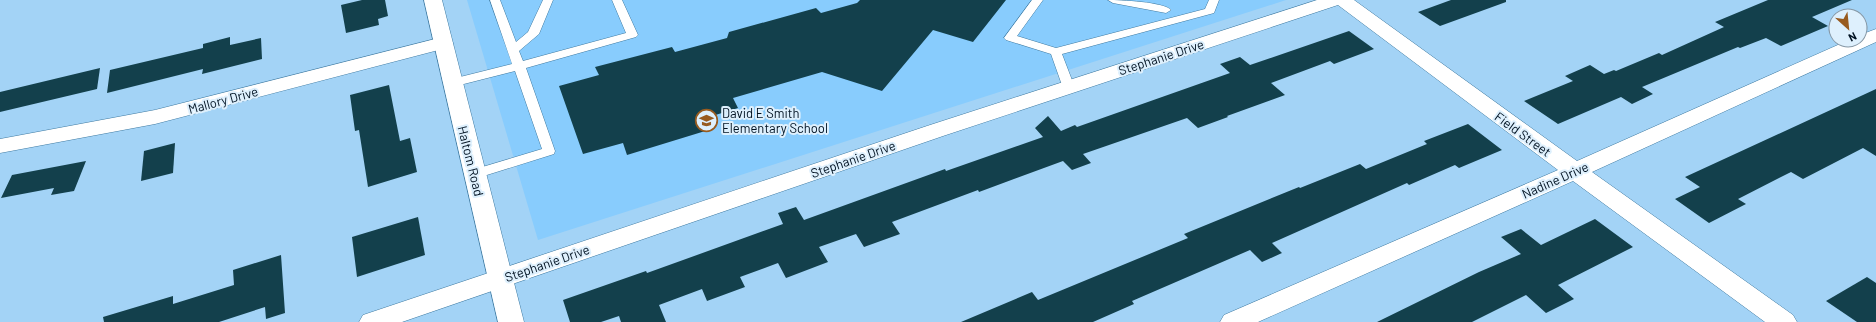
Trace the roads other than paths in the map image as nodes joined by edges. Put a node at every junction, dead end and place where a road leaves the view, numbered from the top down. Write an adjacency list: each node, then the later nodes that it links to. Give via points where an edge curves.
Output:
1 (433, 0): 12 (street, Haltom Road)
2 (494, 0): 13 (lane)
3 (548, 0): 13 (lane, via 533,34)
4 (616, 0): 15 (lane, via 632,35)
5 (1038, 0): 14 (lane, via 1010,38)
6 (1113, 0): 10 (lane)
7 (1214, 0): 14 (lane, via 1210,11)
8 (1336, 0): 17 (street, Stephanie Drive)
9 (1342, 0): 19 (street, Field Street)
10 (1166, 10)
11 (1876, 35): 19 (street, Nadine Drive)
12 (443, 43): 16 (street, Haltom Road); 18 (street, Mallory Drive, via 155,117)
13 (513, 51): 15 (lane)
14 (1056, 52): 17 (lane)
15 (519, 66): 16 (lane); 20 (lane, via 549,151)
16 (452, 83): 20 (street, Haltom Road)
17 (1069, 88): 21 (street, Stephanie Drive)
18 (0, 146)
19 (1575, 172): 24 (street, Nadine Drive); 25 (street, Field Street)
20 (474, 174): 21 (street, Haltom Road)
21 (500, 279): 22 (street, Stephanie Drive); 23 (street, Haltom Road)
22 (372, 322)
23 (511, 322)
24 (1232, 322)
25 (1784, 322)

